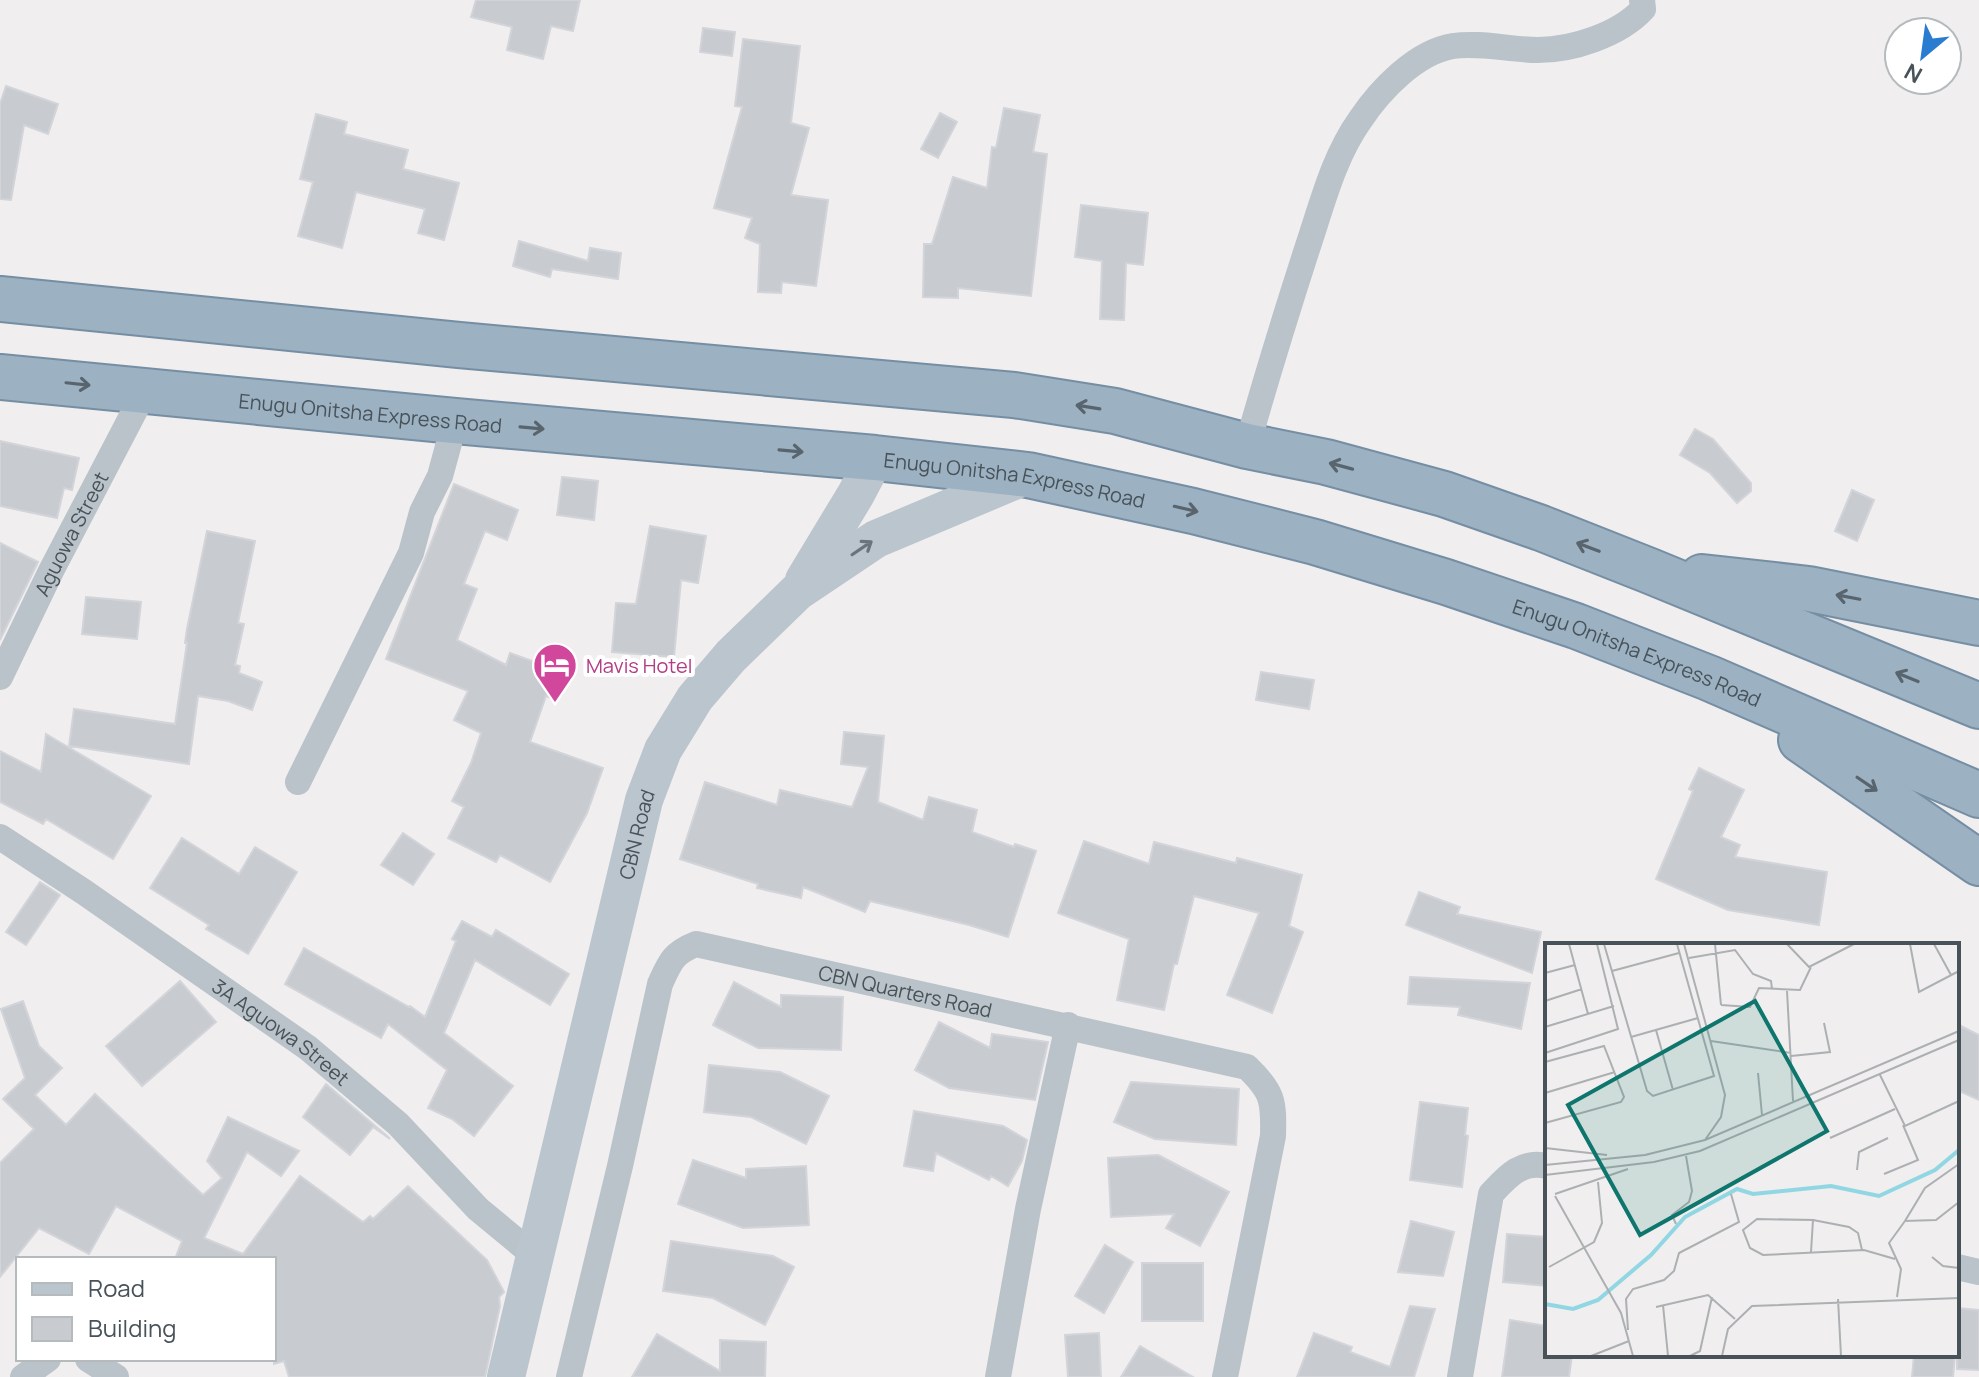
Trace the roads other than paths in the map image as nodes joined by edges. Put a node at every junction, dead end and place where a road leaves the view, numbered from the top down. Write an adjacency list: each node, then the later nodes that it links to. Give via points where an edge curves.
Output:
1 (1642, 0): 6 (street, via 1643,9 1632,21 1581,43 1540,50 1439,50 1402,72 1381,93 1335,166)
2 (0, 299): 6 (highway, one-way to 2, via 1115,411 1014,395)
3 (0, 377): 4 (highway, Enugu Onitsha Express Road, one-way to 4)
4 (145, 391): 5 (highway, Enugu Onitsha Express Road); 12 (street, Aguowa Street)
5 (455, 421): 7 (highway, Enugu Onitsha Express Road, one-way to 7); 15 (street, via 411,553)
6 (1247, 446): 9 (highway, one-way to 6, via 1444,494)
7 (875, 458): 8 (highway, Enugu Onitsha Express Road); 10 (main road)
8 (1028, 475): 10 (main road, CBN Road, one-way to 8, via 876,539); 13 (highway, Enugu Onitsha Express Road, one-way to 13, via 1315,542 1576,626)
9 (1650, 571): 11 (highway, one-way to 9, via 1809,589); 14 (highway, one-way to 9)
10 (797, 592): 21 (main road, CBN Road, via 695,698 663,750 644,800)
11 (1979, 623)
12 (0, 677)
13 (1709, 678): 16 (highway, Enugu Onitsha Express Road); 18 (highway, one-way to 18)
14 (1979, 706)
15 (298, 782)
16 (1979, 795)
17 (0, 837): 21 (street, 3A Aguowa Street, via 308,1048 398,1124 478,1209)
18 (1979, 863)
19 (1068, 1025): 29 (street, CBN Quarters Road, via 696,944 681,950 660,984); 30 (street); 31 (street, CBN Quarters Road, via 1247,1067 1265,1084 1274,1107 1273,1136)
20 (1545, 1165): 32 (street, via 1512,1171 1491,1194)
21 (536, 1257): 28 (main road, CBN Road)
22 (1959, 1267): 23 (street)
23 (1979, 1272)
24 (45, 1361): 26 (street)
25 (91, 1361): 27 (street)
26 (23, 1377)
27 (116, 1377)
28 (506, 1377)
29 (569, 1377)
30 (998, 1377)
31 (1225, 1377)
32 (1460, 1377)

